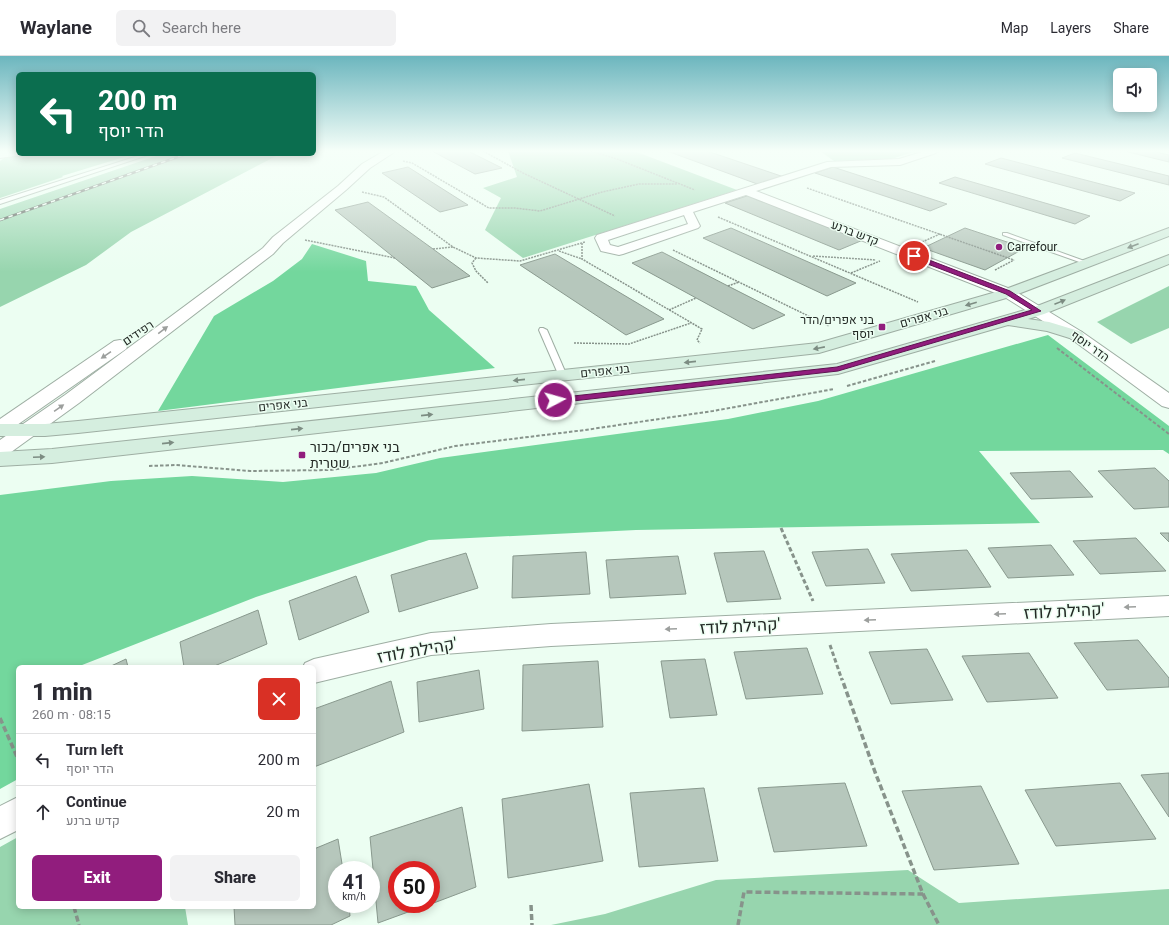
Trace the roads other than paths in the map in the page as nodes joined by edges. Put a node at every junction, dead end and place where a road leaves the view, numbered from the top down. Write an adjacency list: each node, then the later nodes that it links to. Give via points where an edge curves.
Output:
1 (32, 192): 5 (lane)
2 (338, 192): 9 (street, רפידים)
3 (744, 192): 6 (street)
4 (747, 192): 12 (street, קדש ברנע)
5 (0, 202)
6 (692, 209): 6 (street, via 638,226 601,238 605,248 619,251 694,226)
7 (1169, 232): 11 (main road, בני אפרים, one-way to 11)
8 (1005, 234): 11 (lane)
9 (280, 238): 19 (street, רפידים, one-way to 19); 20 (street, רפידים, one-way to 9, via 268,251)
10 (1169, 259): 13 (main road, בני אפרים, one-way to 10)
11 (1087, 263): 12 (main road, בני אפרים)
12 (1008, 293): 13 (street, הדר יוסף); 17 (main road, בני אפרים, one-way to 17, via 819,348)
13 (1038, 311): 14 (main road, בני אפרים); 16 (street, הדר יוסף)
14 (1004, 320): 16 (main road, via 1049,327); 22 (main road, בני אפרים, one-way to 14, via 52,456 838,369)
15 (543, 330): 17 (lane)
16 (1076, 335): 18 (street, הדר יוסף)
17 (563, 376): 20 (main road, בני אפרים, one-way to 20, via 78,427)
18 (1169, 402)
19 (0, 429): 20 (main road, בני אפרים)
20 (27, 430): 21 (street, רפידים)
21 (0, 450)
22 (0, 459)
23 (1169, 606): 24 (street, קהילת לודז', one-way to 24, via 551,635 431,644)
24 (316, 671)
25 (16, 813): 26 (street)
26 (0, 824)

